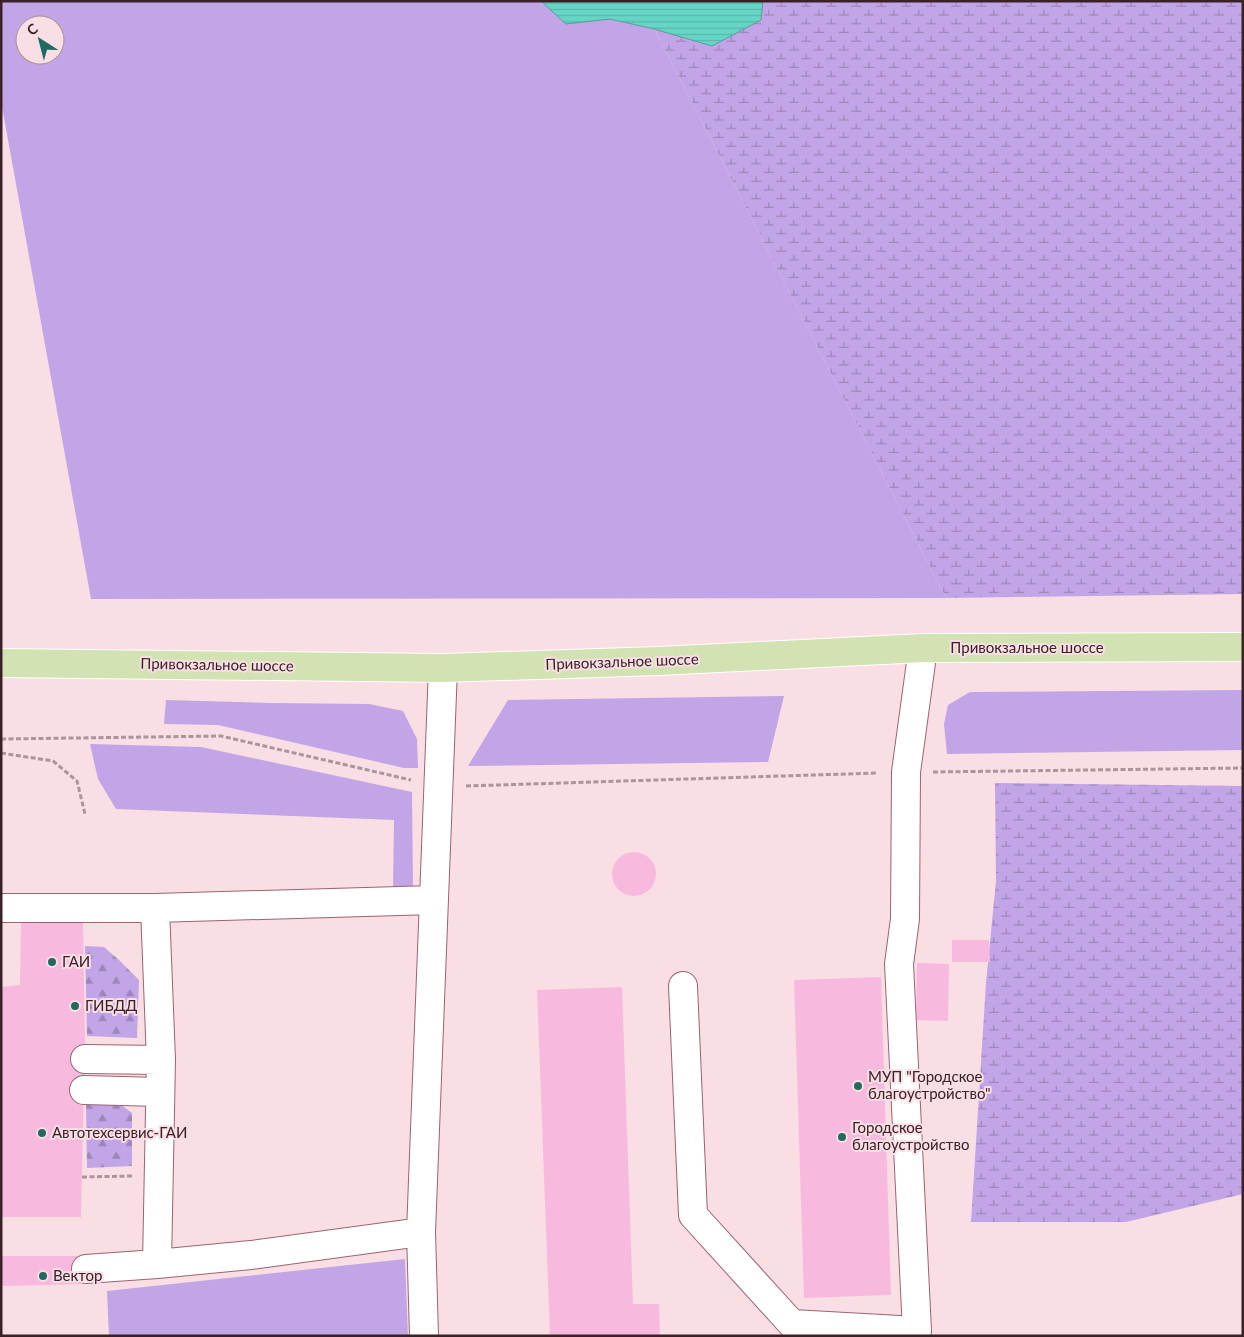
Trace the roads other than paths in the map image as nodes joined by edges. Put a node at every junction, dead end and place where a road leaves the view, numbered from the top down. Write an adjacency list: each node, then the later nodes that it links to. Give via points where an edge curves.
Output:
1 (923, 648): 2 (main road, Привокзальное шоссе); 4 (main road, Привокзальное шоссе); 16 (lane, via 906,772 905,919 899,964)
2 (1243, 648)
3 (1, 663): 4 (main road, Привокзальное шоссе)
4 (443, 668): 5 (lane)
5 (434, 900): 7 (lane); 13 (lane)
6 (1, 908): 7 (lane)
7 (155, 908): 10 (lane)
8 (683, 986): 16 (lane, via 693,1215 792,1324)
9 (85, 1059): 10 (lane)
10 (161, 1060): 12 (lane)
11 (84, 1090): 12 (lane)
12 (160, 1092): 14 (lane)
13 (421, 1232): 14 (lane); 17 (lane)
14 (157, 1264): 15 (lane)
15 (86, 1269)
16 (919, 1333)
17 (424, 1336)

